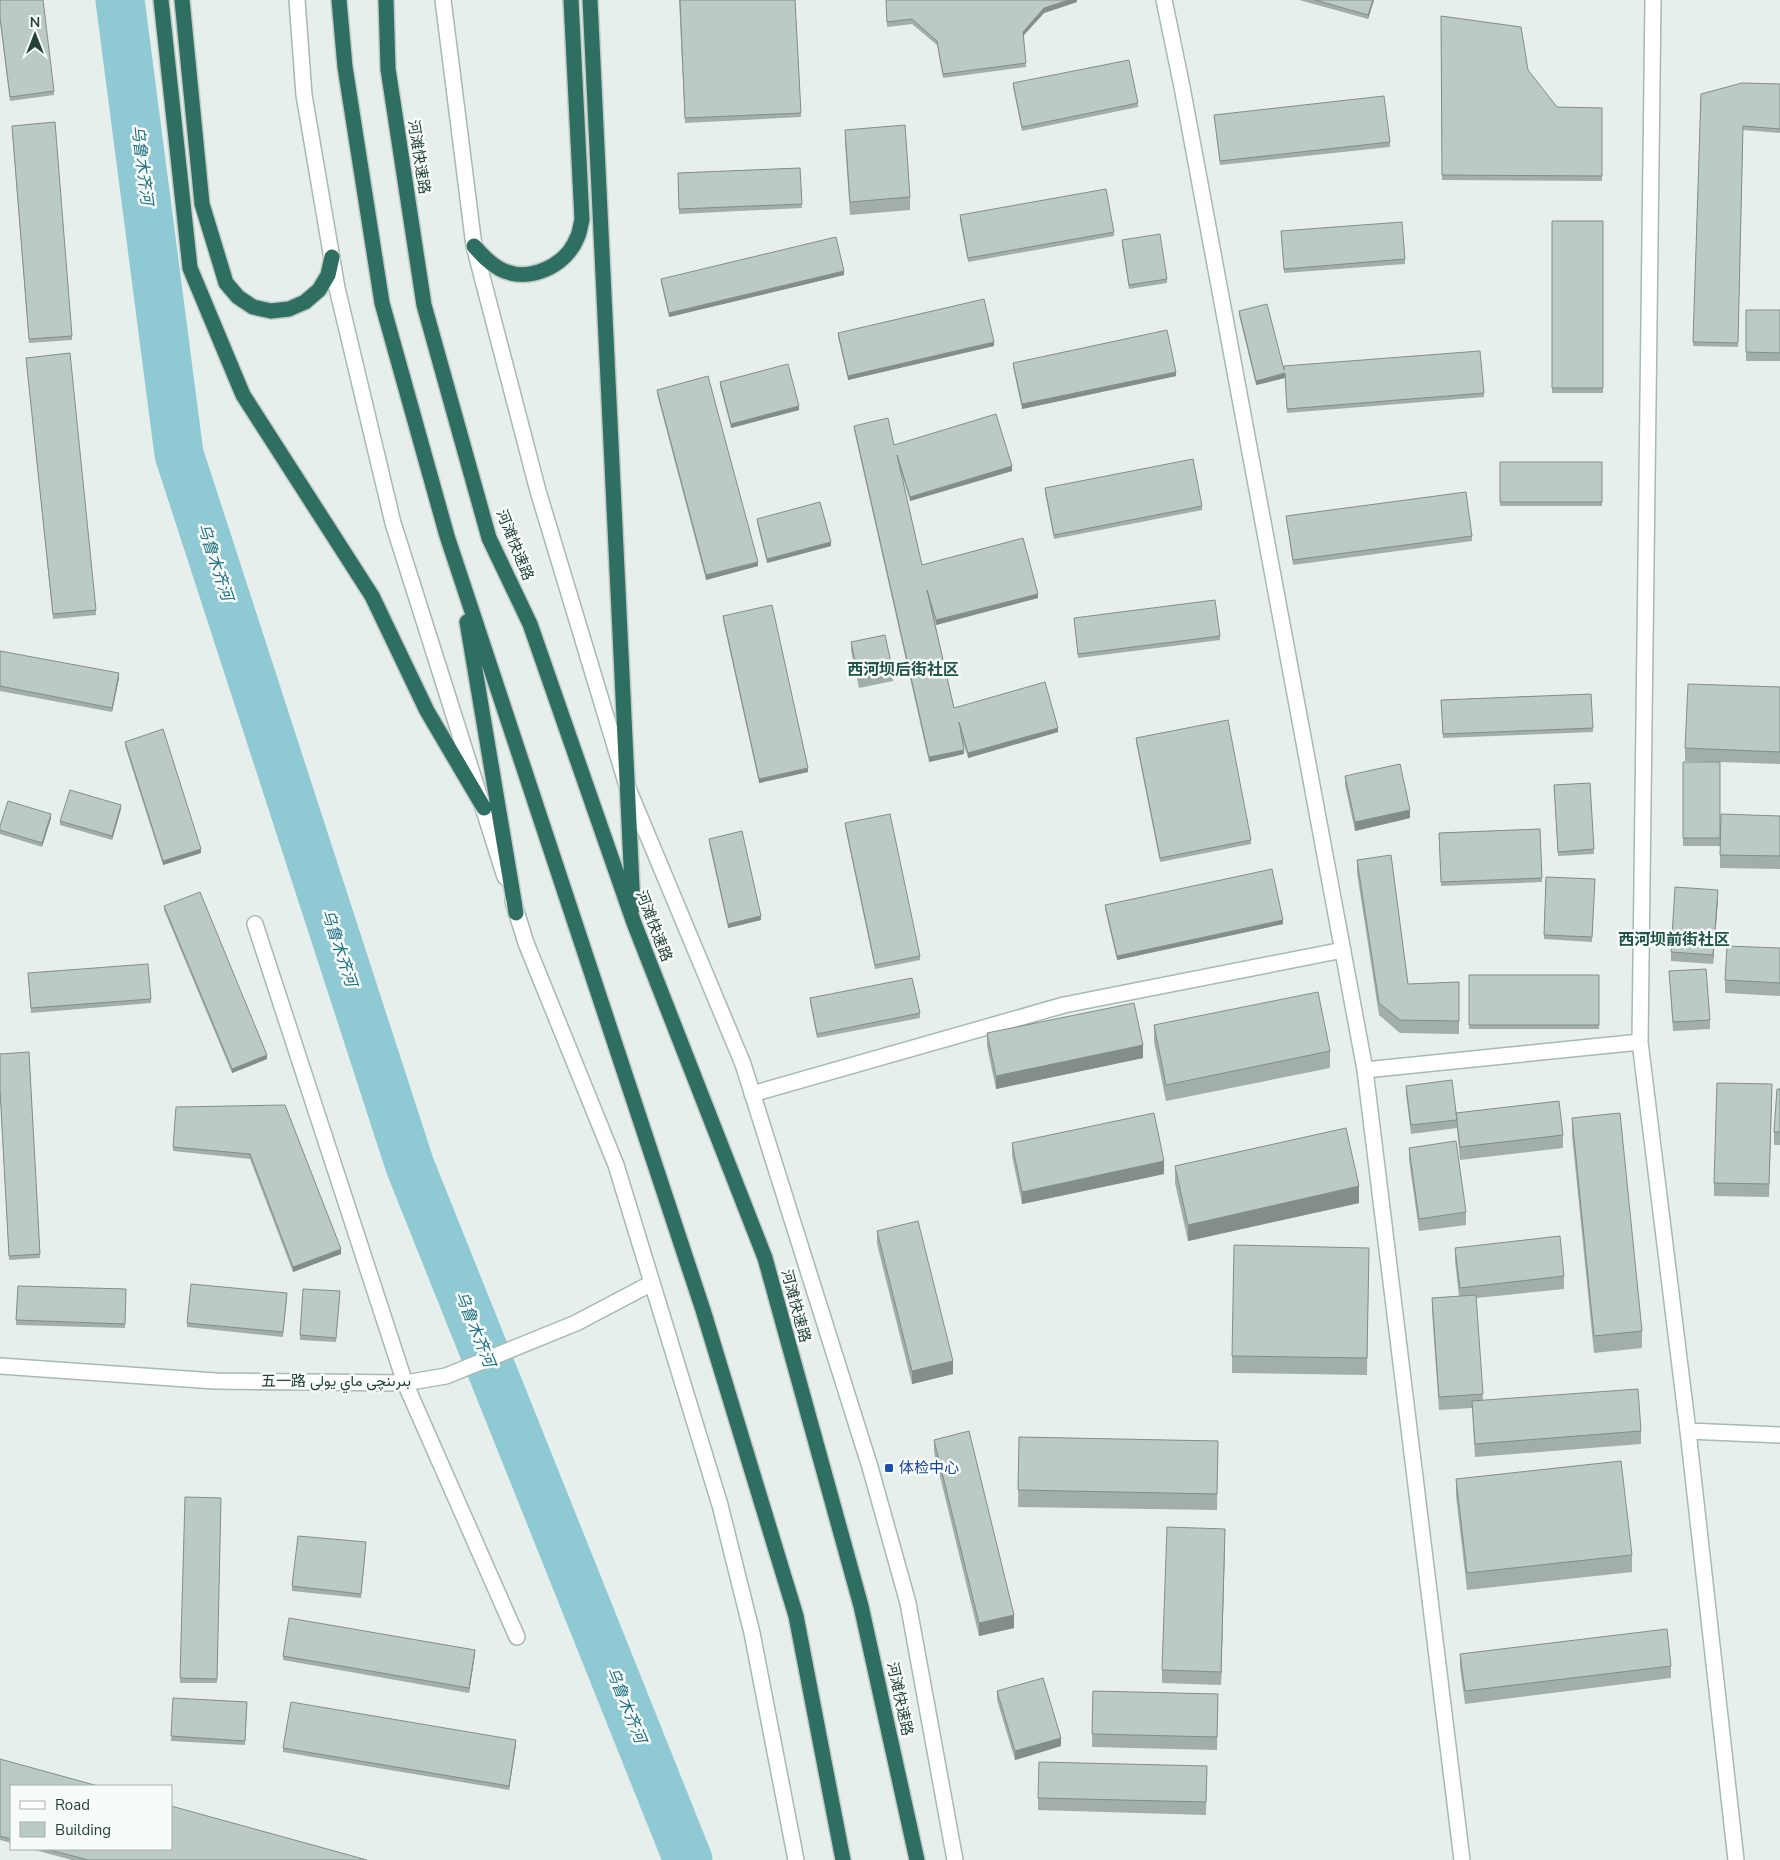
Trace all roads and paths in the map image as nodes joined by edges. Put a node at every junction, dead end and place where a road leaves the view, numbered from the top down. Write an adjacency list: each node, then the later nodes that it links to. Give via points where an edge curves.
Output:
1 (161, 0): 15 (highway, via 190,268 243,395 372,596 427,711)
2 (182, 0): 12 (highway, via 202,204 226,283 253,307 271,311 289,309 305,302 319,290 328,275)
3 (297, 0): 12 (street, via 304,95)
4 (339, 0): 13 (highway, via 382,303)
5 (386, 0): 17 (highway, 河滩快速路, via 388,69 424,305 489,538 530,624)
6 (443, 0): 11 (street)
7 (571, 0): 11 (highway, via 582,220 578,238 569,254 538,273 519,274 502,270 486,260)
8 (590, 0): 14 (highway)
9 (1164, 0): 19 (street)
10 (1653, 0): 20 (street)
11 (474, 246): 14 (street, via 538,491)
12 (332, 257): 15 (street, via 393,523)
13 (459, 574): 16 (highway); 30 (highway, via 703,1310 796,1616)
14 (627, 786): 17 (highway); 22 (street, via 739,1055)
15 (484, 808): 16 (street)
16 (516, 913): 23 (street, via 616,1165)
17 (634, 923): 31 (highway, 河滩快速路, via 765,1258 861,1606)
18 (255, 924): 25 (street)
19 (1343, 950): 21 (street); 22 (street, via 1064,1006)
20 (1640, 1042): 21 (street); 26 (street)
21 (1365, 1070): 33 (street)
22 (752, 1094): 32 (street, via 870,1466 908,1603)
23 (652, 1283): 25 (street, 五一路 بىرىنچى ماي يولى, via 576,1322 446,1376); 29 (street, via 720,1506 752,1633)
24 (0, 1366): 25 (street, 五一路 بىرىنچى ماي يولى, via 206,1381)
25 (404, 1383): 28 (street)
26 (1688, 1431): 27 (street); 34 (street)
27 (1780, 1435)
28 (517, 1637)
29 (796, 1860)
30 (843, 1860)
31 (917, 1860)
32 (955, 1860)
33 (1462, 1860)
34 (1736, 1860)

